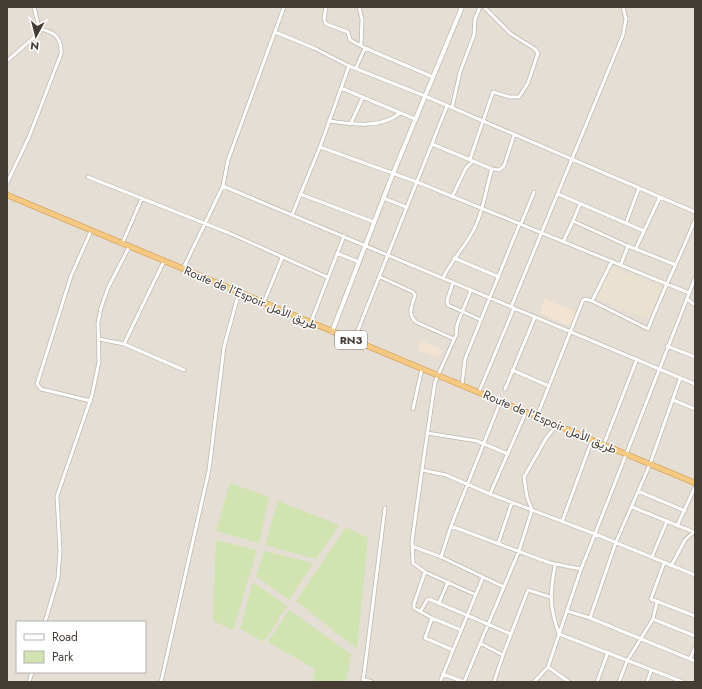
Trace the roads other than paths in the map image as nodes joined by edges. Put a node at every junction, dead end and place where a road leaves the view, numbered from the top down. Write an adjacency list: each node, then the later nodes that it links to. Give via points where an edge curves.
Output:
1 (34, 7): 9 (street)
2 (284, 7): 10 (street)
3 (326, 7): 11 (street, via 324,22 348,32 350,40)
4 (359, 7): 11 (street, via 362,19)
5 (462, 7): 16 (street)
6 (480, 7): 21 (street, via 474,19 474,35 460,72)
7 (484, 7): 25 (street, via 511,34 538,53 524,91 519,96 510,97 493,92)
8 (623, 7): 31 (street, via 626,19 623,35)
9 (40, 29): 13 (street, via 38,35); 37 (street, via 51,31 58,37 62,46 61,54 29,137)
10 (275, 32): 14 (street); 38 (street, via 228,160)
11 (361, 45): 12 (street)
12 (365, 48): 15 (street); 16 (street)
13 (7, 61)
14 (350, 66): 15 (street); 17 (street)
15 (356, 68): 18 (street)
16 (433, 77): 18 (street)
17 (341, 88): 19 (street); 24 (street)
18 (425, 96): 20 (street); 23 (street)
19 (363, 97): 22 (street); 26 (street)
20 (447, 106): 21 (street); 28 (street)
21 (452, 108): 25 (street)
22 (400, 113): 23 (street); 26 (street, via 383,122)
23 (415, 119): 34 (street)
24 (329, 121): 26 (street); 29 (street)
25 (483, 122): 27 (street); 30 (street)
26 (351, 123)
27 (514, 135): 31 (street); 33 (street, via 503,168)
28 (432, 144): 30 (street); 36 (street)
29 (320, 147): 34 (street); 41 (street)
30 (470, 159): 32 (street)
31 (572, 159): 39 (street); 42 (street)
32 (474, 161): 33 (street); 44 (street, via 466,168)
33 (492, 169): 50 (street)
34 (393, 173): 36 (street); 47 (street)
35 (88, 177): 46 (street)
36 (417, 182): 44 (street); 49 (street)
37 (7, 183)
38 (223, 186): 52 (street); 56 (street)
39 (639, 188): 45 (street); 57 (street)
40 (534, 192): 58 (street)
41 (300, 194): 52 (street); 55 (street)
42 (558, 194): 48 (street); 61 (street)
43 (7, 195): 59 (highway, Route de l’Espoir طريق الأمل / RN3)
44 (452, 197): 50 (street)
45 (660, 197): 51 (street); 60 (street)
46 (142, 198): 56 (street); 64 (street)
47 (383, 198): 49 (street); 55 (street)
48 (580, 204): 54 (street); 57 (street)
49 (406, 208): 70 (street)
50 (482, 209): 58 (street); 72 (street, via 475,227)
51 (695, 212)
52 (292, 215): 62 (street)
53 (695, 220): 77 (street)
54 (572, 221): 63 (street); 66 (street)
55 (374, 222): 65 (street)
56 (204, 223): 71 (street); 78 (street)
57 (626, 223): 60 (street)
58 (521, 224): 61 (street); 81 (street)
59 (91, 231): 64 (highway, Route de l’Espoir طريق الأمل / RN3); 120 (street, via 70,276 37,384 41,389)
60 (644, 231): 68 (street)
61 (542, 233): 63 (street); 94 (street)
62 (344, 236): 65 (street); 69 (street)
63 (563, 242): 74 (street)
64 (122, 244): 67 (highway, Route de l’Espoir طريق الأمل / RN3)
65 (366, 245): 70 (street); 75 (street)
66 (628, 246): 68 (street); 76 (street)
67 (129, 247): 73 (highway, Route de l’Espoir طريق الأمل / RN3); 101 (street, via 99,314)
68 (636, 248): 77 (street)
69 (337, 253): 75 (street); 79 (street)
70 (388, 255): 80 (street); 82 (street)
71 (282, 258): 79 (street); 92 (street)
72 (454, 258): 81 (street); 82 (street)
73 (164, 261): 78 (highway, Route de l’Espoir طريق الأمل / RN3); 104 (street)
74 (612, 261): 76 (street); 91 (street)
75 (359, 262): 99 (street)
76 (620, 264): 85 (street)
77 (676, 265): 85 (street)
78 (183, 269): 87 (highway, Route de l’Espoir طريق الأمل / RN3)
79 (327, 277): 98 (street)
80 (380, 277): 102 (street, via 414,292 411,318); 103 (street)
81 (499, 277): 89 (street)
82 (443, 278): 84 (street)
83 (695, 278): 88 (street)
84 (453, 282): 86 (street); 95 (street, via 448,305)
85 (666, 284): 88 (street); 91 (street, via 648,329)
86 (471, 290): 89 (street); 95 (street)
87 (240, 292): 92 (highway, Route de l’Espoir طريق الأمل / RN3); 196 (street, via 224,347 209,470)
88 (689, 293): 90 (street)
89 (490, 298): 94 (street); 97 (street)
90 (687, 299): 93 (street); 105 (street)
91 (592, 301): 100 (street, via 583,300)
92 (264, 302): 98 (highway, Route de l’Espoir طريق الأمل / RN3)
93 (695, 305)
94 (512, 307): 96 (street); 118 (street)
95 (462, 312): 97 (street); 102 (street)
96 (535, 317): 100 (street); 111 (street)
97 (481, 320): 115 (street, via 465,359)
98 (310, 322): 99 (highway, Route de l’Espoir طريق الأمل / RN3)
99 (332, 332): 103 (highway, Route de l’Espoir طريق الأمل / RN3)
100 (571, 332): 107 (street); 116 (street)
101 (99, 339): 104 (street); 120 (street, via 99,362)
102 (454, 339): 112 (street)
103 (354, 341): 108 (highway, Route de l’Espoir طريق الأمل / RN3)
104 (124, 344): 110 (street)
105 (667, 346): 106 (street); 109 (street)
106 (695, 357)
107 (637, 360): 109 (street); 130 (street)
108 (422, 368): 112 (highway, Route de l’Espoir طريق الأمل / RN3); 122 (street)
109 (658, 369): 113 (street); 132 (street)
110 (184, 370)
111 (512, 370): 116 (street); 117 (street)
112 (437, 375): 115 (highway, Route de l’Espoir طريق الأمل / RN3); 127 (street)
113 (680, 378): 114 (street); 119 (street)
114 (695, 384)
115 (462, 385): 118 (highway, Route de l’Espoir طريق الأمل / RN3)
116 (549, 386): 125 (street)
117 (505, 389)
118 (479, 392): 124 (highway, Route de l’Espoir طريق الأمل / RN3)
119 (673, 400): 123 (street); 133 (street)
120 (91, 401): 177 (street, via 58,496 58,578)
121 (499, 405): 129 (street)
122 (413, 409)
123 (695, 409)
124 (526, 412): 125 (highway, Route de l’Espoir طريق الأمل / RN3); 131 (street)
125 (537, 416): 126 (highway, Route de l’Espoir طريق الأمل / RN3)
126 (557, 425): 128 (highway, Route de l’Espoir طريق الأمل / RN3); 143 (street, via 547,437 524,477)
127 (428, 433): 129 (street); 134 (street)
128 (592, 440): 130 (highway, Route de l’Espoir طريق الأمل / RN3); 146 (street)
129 (484, 443): 131 (street); 136 (street)
130 (604, 444): 132 (highway, Route de l’Espoir طريق الأمل / RN3)
131 (508, 454): 139 (street)
132 (626, 454): 133 (highway, Route de l’Espoir طريق الأمل / RN3); 150 (street)
133 (650, 464): 135 (highway, Route de l’Espoir طريق الأمل / RN3); 138 (street)
134 (422, 470): 136 (street, via 446,475); 153 (street)
135 (695, 483)
136 (468, 484): 139 (street); 147 (street)
137 (695, 487): 144 (street)
138 (638, 491): 141 (street); 144 (street)
139 (490, 494): 140 (street)
140 (512, 502): 143 (street); 152 (street)
141 (632, 507): 145 (street); 151 (street)
142 (385, 508): 195 (street)
143 (532, 510): 146 (street); 154 (street)
144 (685, 511): 148 (street)
145 (667, 521): 148 (street); 156 (street)
146 (562, 522): 150 (street)
147 (451, 526): 152 (street); 155 (street)
148 (677, 526): 149 (street)
149 (695, 531): 159 (street, via 685,540)
150 (595, 534): 151 (street); 160 (street)
151 (616, 542): 156 (street); 175 (street)
152 (498, 544): 154 (street)
153 (412, 546): 155 (street); 161 (street, via 413,564)
154 (519, 551): 158 (street); 165 (street)
155 (441, 557): 163 (street)
156 (652, 557): 157 (street)
157 (664, 563): 159 (street); 168 (street, via 650,597)
158 (555, 565): 160 (street); 167 (street)
159 (671, 566): 162 (street)
160 (581, 569): 170 (street)
161 (425, 572): 164 (street); 171 (street, via 413,606)
162 (695, 575)
163 (483, 577): 165 (street); 166 (street)
164 (448, 582): 166 (street); 169 (street)
165 (504, 587): 178 (street)
166 (476, 595): 172 (street)
167 (550, 597): 180 (street, via 528,590); 181 (street, via 551,609)
168 (657, 602): 173 (street); 176 (street)
169 (438, 603): 171 (street, via 427,600); 172 (street)
170 (567, 611): 175 (street); 181 (street)
171 (420, 612): 174 (street)
172 (468, 616): 178 (street); 179 (street)
173 (695, 616)
174 (432, 618): 179 (street); 186 (street, via 425,638)
175 (590, 618): 183 (street)
176 (653, 619): 182 (street); 183 (street)
177 (46, 621)
178 (488, 624): 180 (street); 184 (street)
179 (461, 630): 186 (street)
180 (511, 634): 188 (street)
181 (560, 634): 187 (street); 192 (street)
182 (695, 636)
183 (641, 638): 189 (street); 190 (street)
184 (480, 643): 188 (street); 200 (street)
185 (695, 647): 189 (street)
186 (453, 650): 194 (street)
187 (608, 652): 190 (street); 204 (street)
188 (503, 655): 201 (street)
189 (690, 659): 191 (street)
190 (627, 661): 193 (street); 205 (street)
191 (695, 661)
192 (548, 667): 202 (street); 203 (street)
193 (651, 671): 206 (street); 207 (street)
194 (443, 674): 199 (street); 200 (street)
195 (363, 680): 198 (street)
196 (161, 681): 197 (street)
197 (166, 682)
198 (372, 682)
199 (440, 682)
200 (464, 682)
201 (494, 682)
202 (534, 682)
203 (569, 682)
204 (597, 682)
205 (619, 682)
206 (646, 682)
207 (683, 682)

